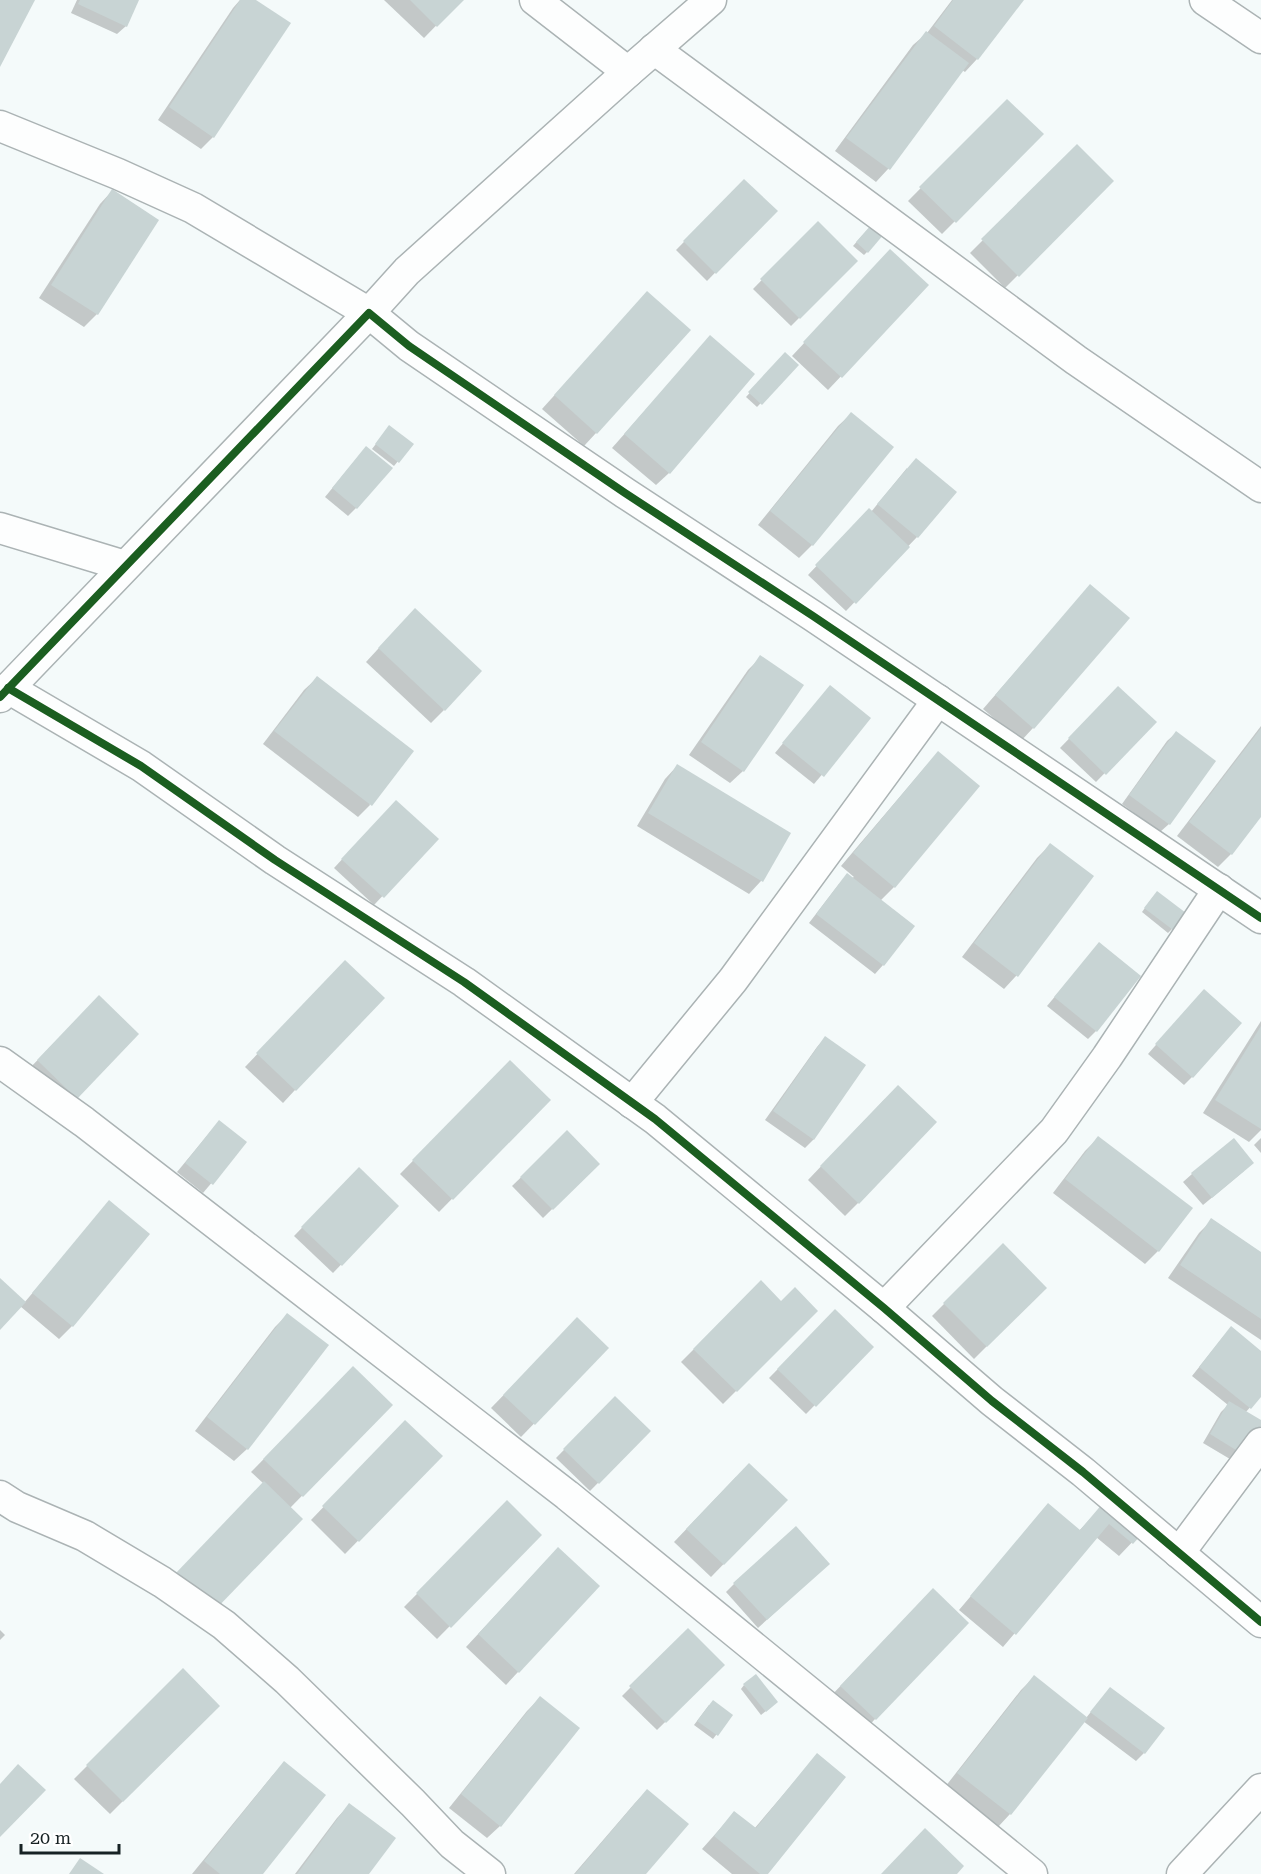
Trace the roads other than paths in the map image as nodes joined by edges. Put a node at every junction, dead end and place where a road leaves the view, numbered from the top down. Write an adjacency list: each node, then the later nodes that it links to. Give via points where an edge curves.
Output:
1 (535, 0): 6 (street)
2 (711, 0): 5 (street)
3 (1205, 0): 4 (street)
4 (1261, 38)
5 (654, 49): 6 (street); 9 (street, via 1076,360)
6 (628, 72): 8 (street, via 407,271)
7 (0, 126): 8 (street, via 193,208)
8 (369, 313): 11 (street); 13 (street, via 409,346 616,487)
9 (1261, 487)
10 (0, 528): 11 (street)
11 (125, 566): 12 (street)
12 (4, 693): 17 (street, via 141,766 275,860 464,982)
13 (938, 700): 14 (street); 17 (street, via 733,980)
14 (1219, 889): 15 (street); 18 (street, via 1054,1131)
15 (1261, 918)
16 (0, 1062): 25 (street, via 84,1122 567,1495)
17 (632, 1103): 18 (street)
18 (884, 1308): 21 (street)
19 (1261, 1443): 21 (street)
20 (0, 1496): 24 (street, via 85,1536 224,1625 287,1680 452,1844)
21 (1179, 1552): 22 (street)
22 (1261, 1622)
23 (1261, 1789): 26 (street)
24 (490, 1874)
25 (1032, 1874)
26 (1182, 1874)

